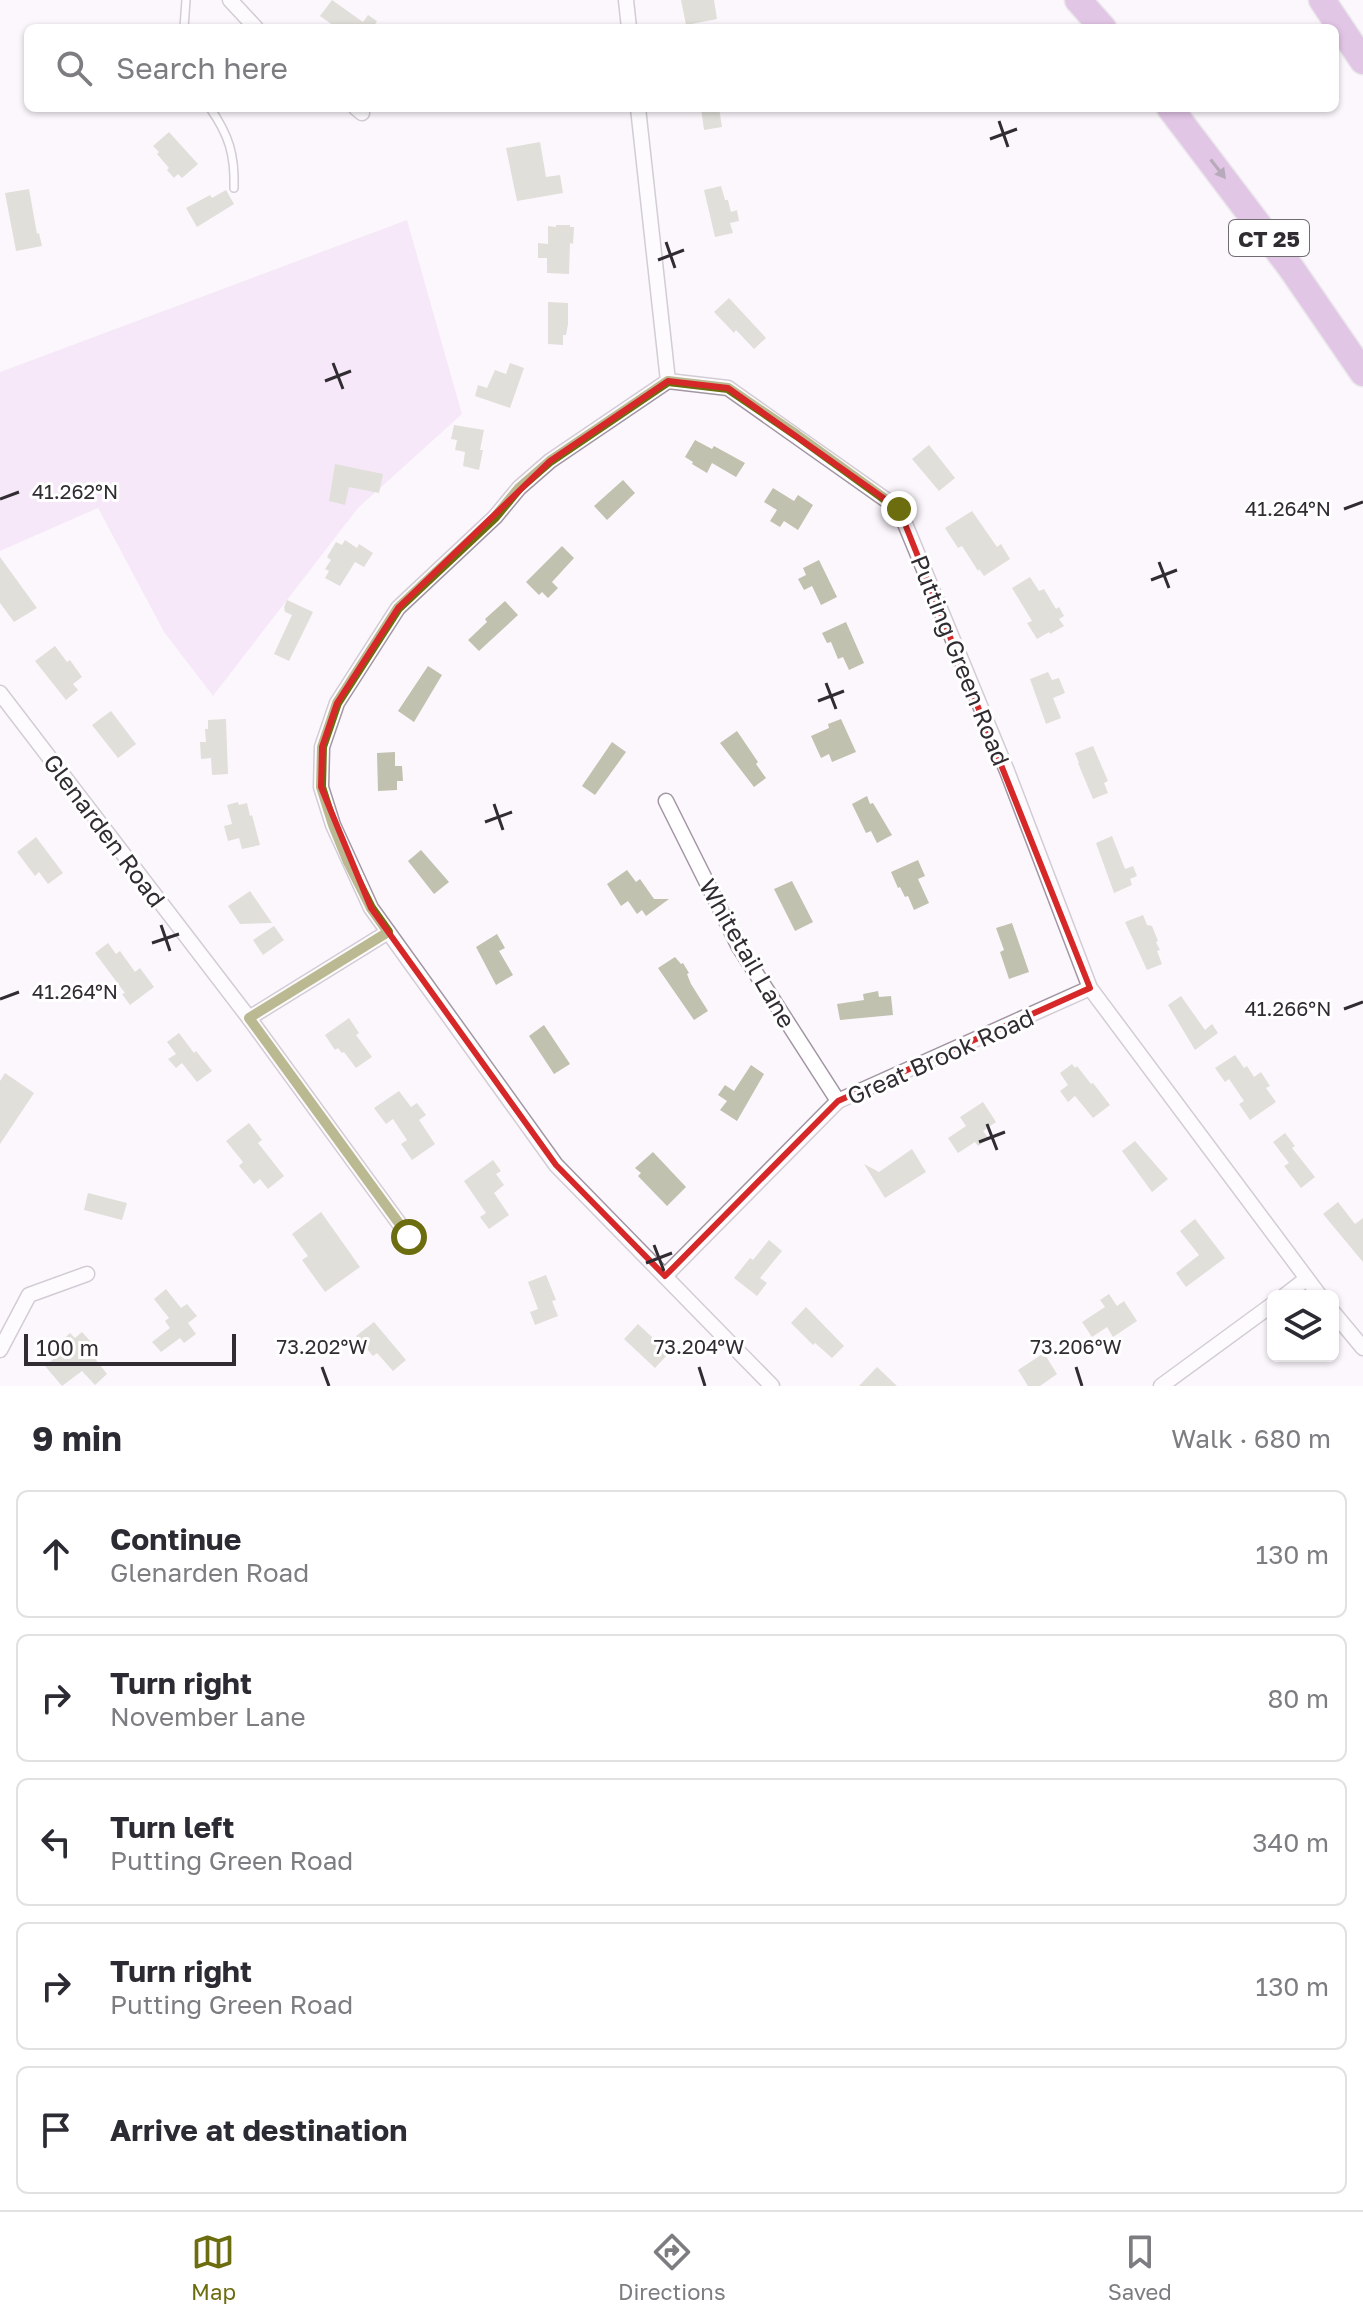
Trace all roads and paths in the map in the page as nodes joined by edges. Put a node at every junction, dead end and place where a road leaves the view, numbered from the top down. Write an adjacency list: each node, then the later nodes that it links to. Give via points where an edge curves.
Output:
1 (186, 0): 6 (lane)
2 (230, 0): 7 (street)
3 (626, 0): 8 (street)
4 (1078, 0): 9 (highway)
5 (1322, 0): 10 (highway)
6 (184, 24)
7 (252, 24)
8 (629, 24)
9 (1099, 24)
10 (1338, 24)
11 (1339, 25): 12 (highway)
12 (1363, 61)
13 (212, 112): 16 (lane, via 231,146)
14 (638, 112): 18 (street)
15 (1173, 112): 17 (highway, CT 25, one-way to 17)
16 (234, 188)
17 (1363, 373)
18 (668, 381): 21 (street, via 519,488 398,608 337,703 322,747 321,787 348,862); 22 (street, Putting Green Road, via 728,388 899,509)
19 (0, 693): 23 (street, Glenarden Road)
20 (666, 801): 24 (street, Whitetail Lane, via 739,947)
21 (388, 932): 23 (street); 27 (street, via 556,1165)
22 (1090, 988): 24 (street, Great Brook Road); 28 (street, Putting Green Road)
23 (249, 1018): 25 (street, Glenarden Road)
24 (838, 1101): 27 (street, Great Brook Road)
25 (409, 1237)
26 (87, 1274): 34 (street, via 29,1295)
27 (665, 1276): 35 (street)
28 (1306, 1279): 29 (street); 30 (street, Putting Green Road)
29 (1292, 1290)
30 (1315, 1290)
31 (1267, 1308): 36 (street)
32 (1339, 1319): 33 (street)
33 (1363, 1348)
34 (0, 1350)
35 (772, 1386)
36 (1161, 1386)

